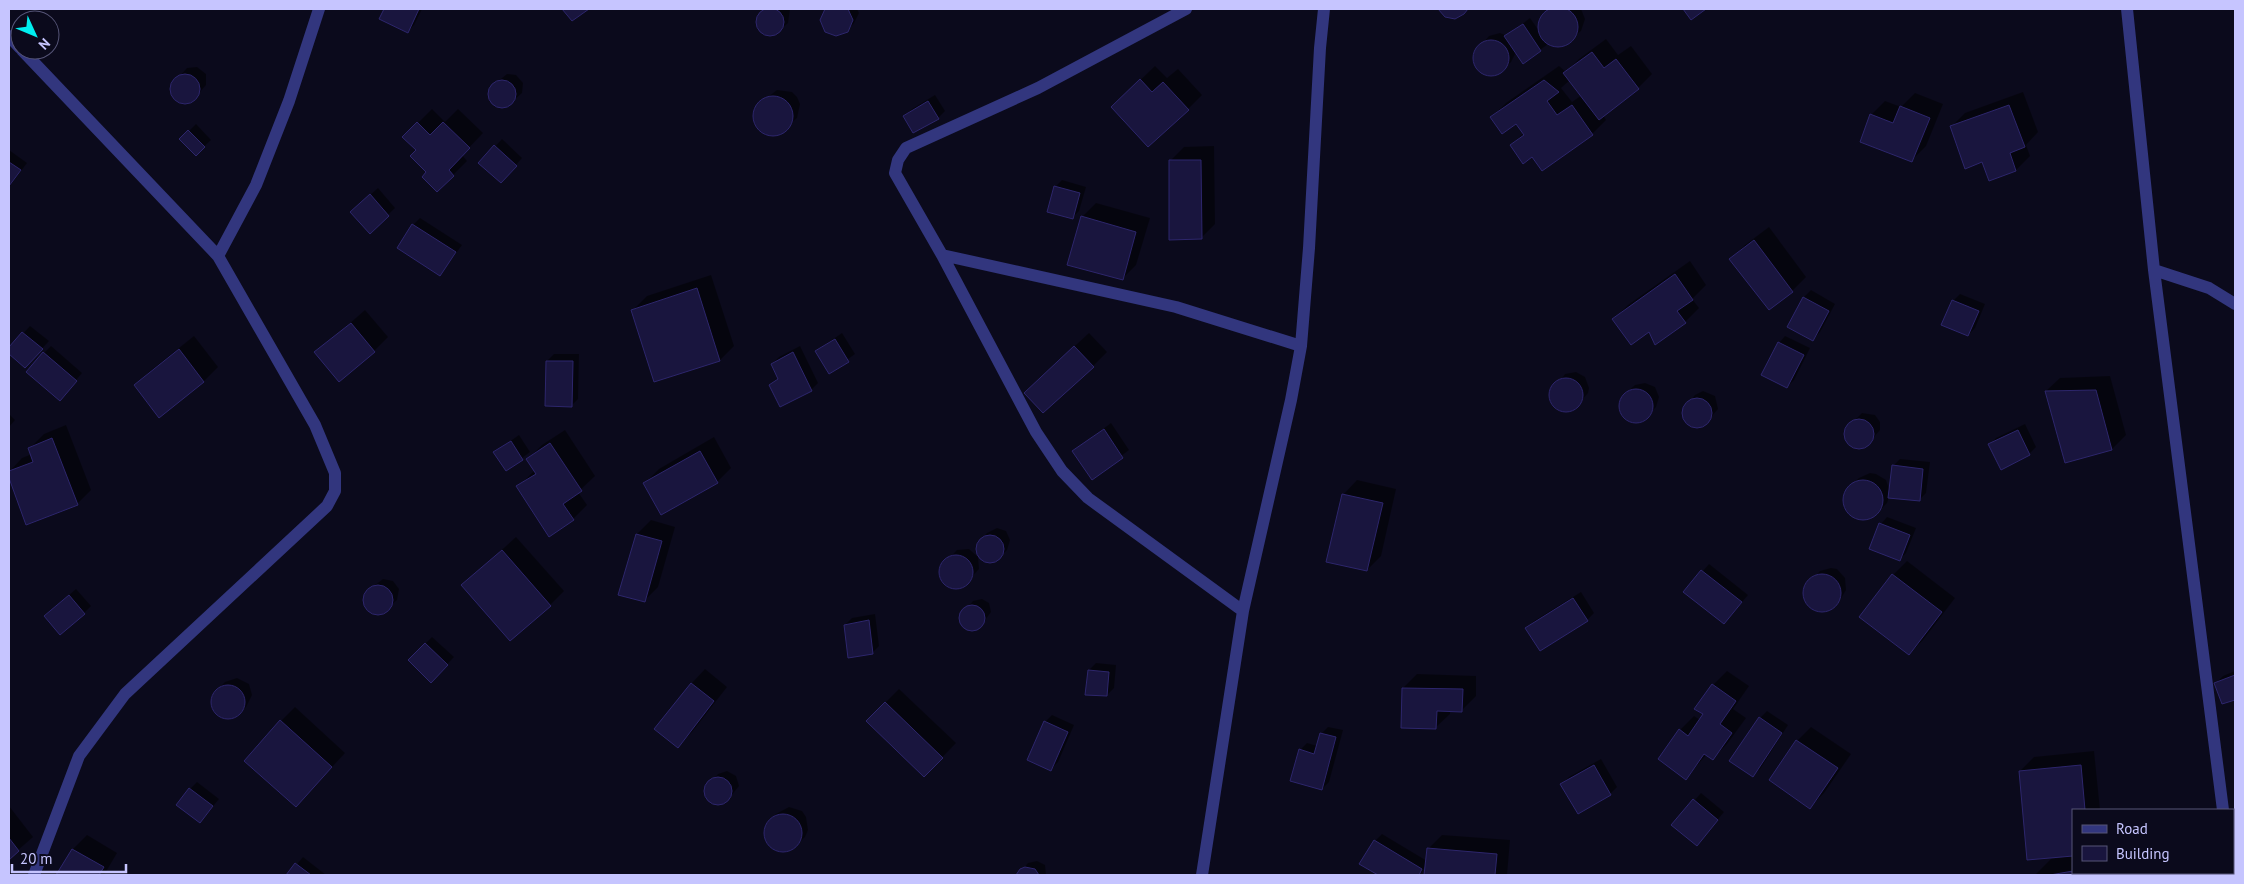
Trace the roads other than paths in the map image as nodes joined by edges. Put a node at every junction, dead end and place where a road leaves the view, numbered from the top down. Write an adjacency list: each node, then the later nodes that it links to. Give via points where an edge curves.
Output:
1 (319, 9): 6 (street, via 289,101 256,185)
2 (1186, 9): 7 (street, via 1038,88 906,148 895,173)
3 (1324, 9): 10 (street)
4 (2127, 9): 8 (street)
5 (31, 60): 6 (street)
6 (218, 256): 13 (street, via 315,425 334,473 336,491 327,506 125,694 79,756)
7 (942, 256): 10 (street, via 1176,307); 11 (street, via 1036,432 1062,471 1088,498)
8 (2154, 270): 9 (street, via 2209,288); 12 (street)
9 (2235, 304)
10 (1301, 346): 11 (street)
11 (1243, 611): 14 (street)
12 (2223, 809)
13 (34, 875)
14 (1202, 875)

